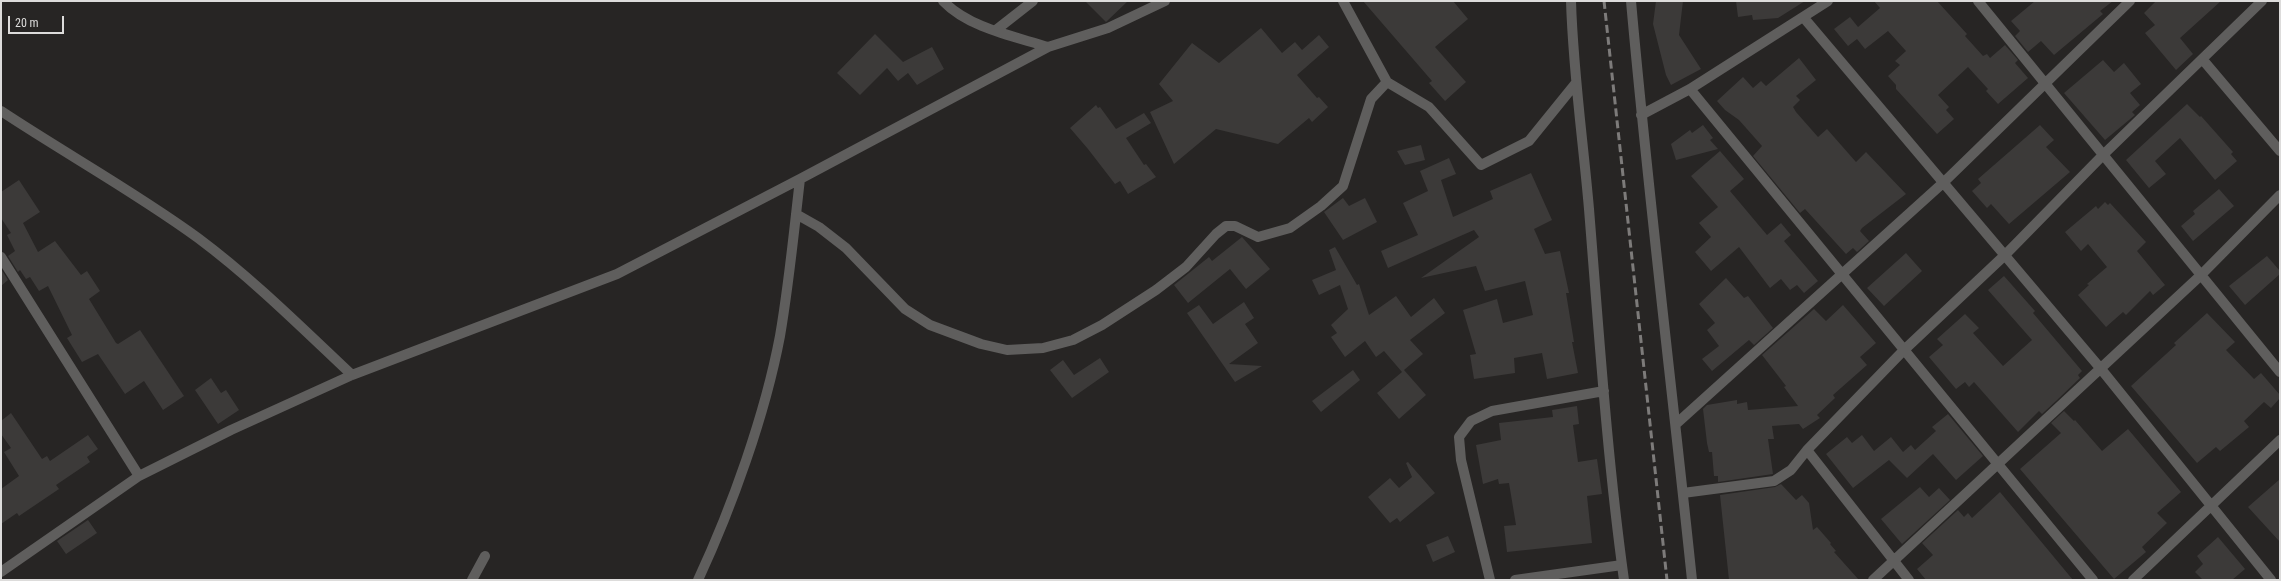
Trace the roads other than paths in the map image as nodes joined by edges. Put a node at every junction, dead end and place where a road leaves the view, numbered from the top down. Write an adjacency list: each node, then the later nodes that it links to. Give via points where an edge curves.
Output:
1 (943, 1): 12 (street, via 971,21)
2 (1033, 1): 12 (street)
3 (1165, 1): 13 (street, via 1108,28)
4 (1343, 1): 15 (street)
5 (1571, 1): 17 (street)
6 (1630, 1): 20 (street)
7 (1828, 1): 11 (street)
8 (1978, 1): 16 (street)
9 (2130, 1): 16 (street)
10 (2262, 1): 14 (street)
11 (1804, 18): 18 (street); 24 (street)
12 (996, 30): 13 (street)
13 (1048, 47): 23 (street)
14 (2203, 60): 21 (street); 22 (street)
15 (1388, 82): 17 (street, via 1429,107 1481,165 1529,140); 26 (street, via 1371,99 1343,186 1321,206 1290,228 1258,236 1235,226 1226,226 1186,267 1156,290 1102,325 1073,340 1043,348 1007,350 981,344 930,325 905,309 846,248 820,227)
16 (2045, 82): 22 (street); 24 (street)
17 (1576, 83): 35 (street)
18 (1690, 90): 20 (street); 29 (street)
19 (1, 112): 34 (street, via 151,205 198,238 248,278)
20 (1641, 115): 36 (street)
21 (2280, 151)
22 (2103, 155): 27 (street); 30 (street)
23 (800, 179): 26 (street); 34 (street, via 616,274)
24 (1944, 182): 27 (street); 29 (street)
25 (2280, 195): 30 (street)
26 (796, 214): 48 (street, via 780,337 767,386 730,502)
27 (2005, 255): 31 (street); 32 (street)
28 (1, 257): 40 (street)
29 (1842, 275): 31 (street); 36 (street)
30 (2200, 276): 32 (street); 33 (street)
31 (1903, 351): 38 (street); 39 (street)
32 (2101, 369): 39 (street); 42 (street)
33 (2280, 372)
34 (352, 375): 40 (street, via 231,430)
35 (1604, 391): 45 (street); 49 (street, via 1492,412 1471,421 1459,437 1461,460)
36 (1676, 424): 41 (street)
37 (2280, 440): 42 (street)
38 (1807, 450): 41 (street, via 1791,470 1774,481); 44 (street)
39 (1998, 465): 44 (street); 55 (street)
40 (139, 476): 46 (street)
41 (1683, 493): 52 (street)
42 (2210, 504): 56 (street); 57 (street)
43 (485, 556): 47 (street)
44 (1893, 561): 53 (street); 54 (street)
45 (1622, 565): 50 (street); 51 (street)
46 (1, 572)
47 (472, 580)
48 (698, 580)
49 (1490, 580)
50 (1515, 580)
51 (1624, 580)
52 (1692, 580)
53 (1873, 580)
54 (1909, 580)
55 (2093, 580)
56 (2133, 580)
57 (2272, 580)

